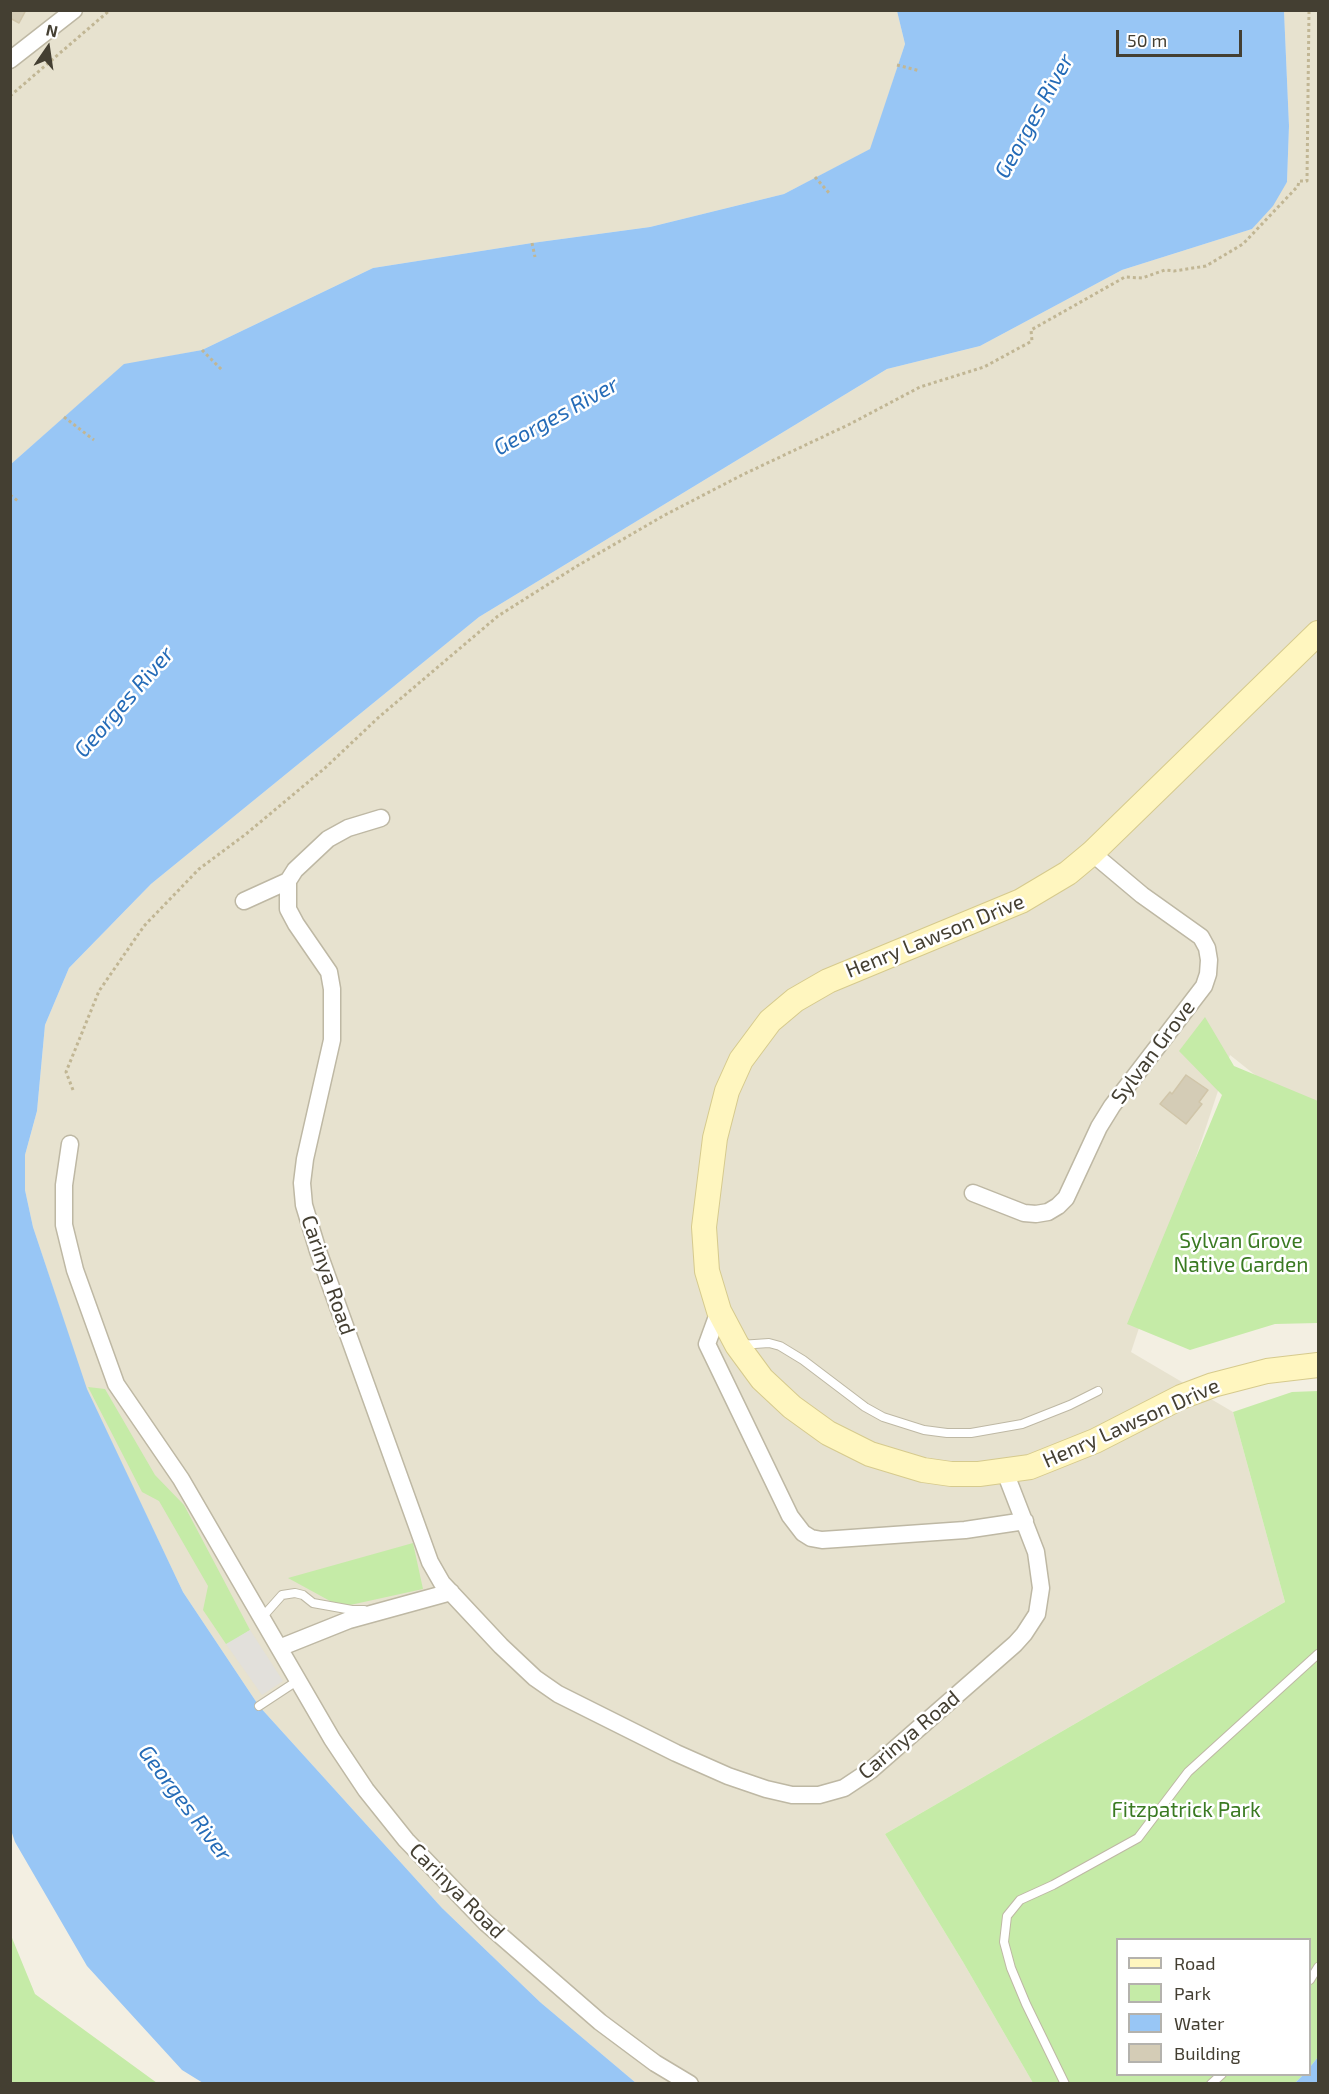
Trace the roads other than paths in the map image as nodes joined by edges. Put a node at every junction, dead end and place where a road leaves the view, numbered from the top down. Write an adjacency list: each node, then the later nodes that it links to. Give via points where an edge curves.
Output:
1 (74, 10): 2 (street)
2 (10, 60)
3 (1318, 633): 5 (main road, Henry Lawson Drive)
4 (381, 818): 6 (street, via 328,839)
5 (1092, 853): 9 (street, Sylvan Grove, via 1201,937 1209,960 1206,980 1112,1106 1066,1198 1058,1206 1047,1212 1024,1213); 10 (main road, Henry Lawson Drive, via 1052,885 1022,902 828,981 782,1010 760,1032 727,1091 715,1138 704,1227 710,1285)
6 (288, 881): 7 (street); 16 (street, Carinya Road, via 288,909 329,972 332,989 332,1040 305,1159 304,1204 430,1562 441,1583)
7 (244, 901)
8 (70, 1144): 18 (street, Carinya Road, via 64,1225 75,1270 116,1384 181,1479)
9 (973, 1193)
10 (719, 1311): 11 (main road, Henry Lawson Drive); 15 (street, via 707,1344 790,1516 803,1533 811,1538 837,1539 965,1530)
11 (737, 1345): 13 (lane, via 780,1346 883,1417 947,1433 1022,1424); 14 (main road, Henry Lawson Drive, via 778,1395 809,1421 846,1443 923,1470 960,1474)
12 (1318, 1365): 14 (main road, Henry Lawson Drive, via 1221,1382 1181,1397 1068,1453)
13 (1098, 1391)
14 (1005, 1472): 15 (street, Carinya Road)
15 (1025, 1521): 16 (street, Carinya Road, via 1036,1552 1041,1588 1037,1614 1024,1634 857,1780 819,1795 780,1793 753,1785 676,1753 567,1699 526,1671)
16 (451, 1592): 17 (street)
17 (388, 1610): 18 (lane, via 352,1610 313,1603 295,1593 282,1595); 19 (street, via 327,1628)
18 (263, 1615): 19 (street, Carinya Road)
19 (279, 1648): 21 (street, Carinya Road)
20 (1318, 1654): 24 (lane, via 1188,1772 1138,1838 1020,1900 1007,1916 1004,1942 1011,1968)
21 (297, 1682): 22 (lane); 23 (street, Carinya Road, via 366,1790 445,1882 600,2022)
22 (259, 1706)
23 (690, 2084)
24 (1065, 2084)

